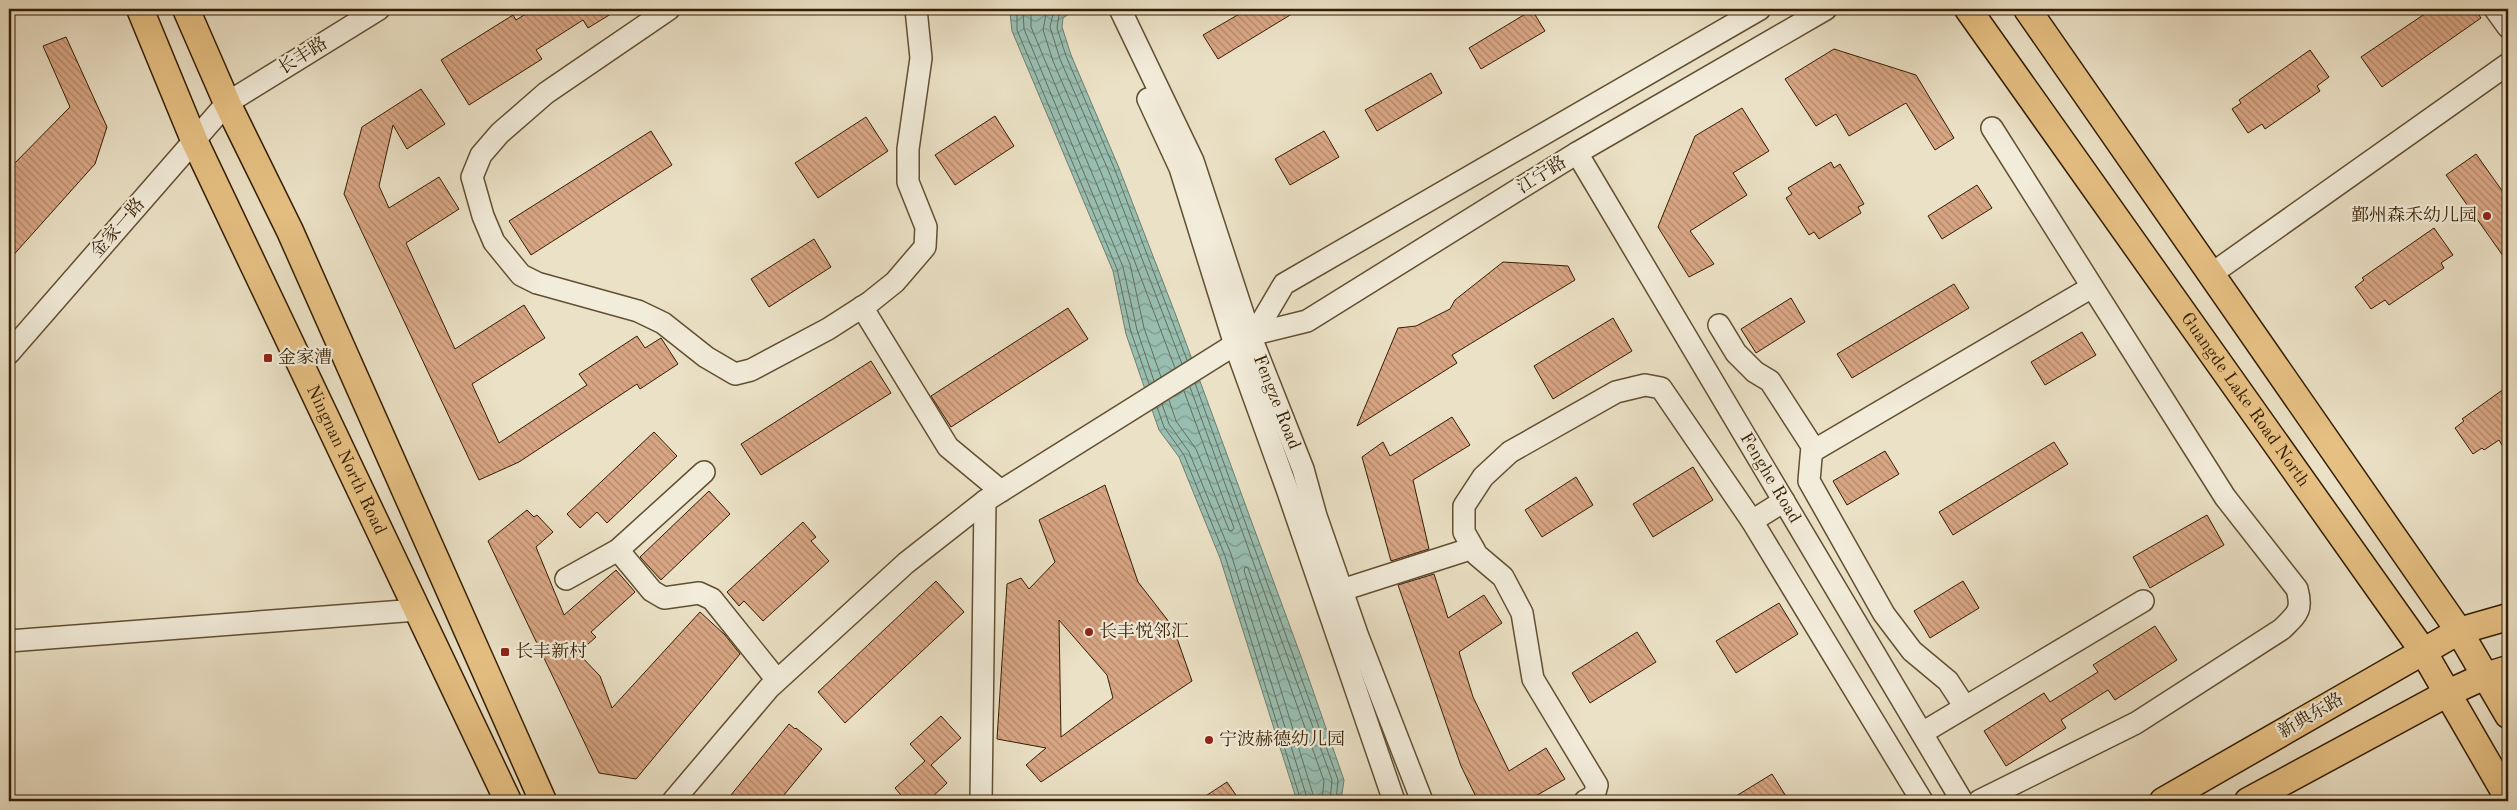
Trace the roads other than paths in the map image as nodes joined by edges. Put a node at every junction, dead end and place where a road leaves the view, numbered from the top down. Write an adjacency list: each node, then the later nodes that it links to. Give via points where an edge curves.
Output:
1 (140, 9): 17 (main road, Ningnan North Road)
2 (186, 9): 15 (main road)
3 (379, 9): 15 (street, 长丰路)
4 (668, 9): 21 (street, via 546,93 500,133 481,155 472,177 494,242 521,275 537,283 638,312 663,324 706,357 735,374 751,370)
5 (916, 9): 21 (street, via 921,58 908,149 908,182 926,227 925,247 895,282)
6 (1105, 9): 23 (street, Fengze Road, via 1180,168)
7 (1120, 9): 23 (street, Fengze Road, via 1193,161)
8 (1760, 9): 23 (street, 江宁路, via 1284,284)
9 (1826, 9): 18 (street, 江宁路)
10 (1968, 9): 39 (main road, Guangde Lake Road North)
11 (2027, 9): 19 (main road)
12 (2495, 9): 13 (street)
13 (2508, 27)
14 (2508, 64): 19 (street)
15 (226, 103): 17 (street, 金家一路); 48 (main road, via 290,231)
16 (1992, 128): 20 (street)
17 (194, 140): 24 (street, 金家一路); 35 (main road, Ningnan North Road)
18 (1577, 153): 23 (street, 江宁路, via 1307,321); 28 (street, Fenghe Road)
19 (2210, 275): 37 (main road)
20 (2092, 286): 25 (street); 56 (street, via 2225,497 2297,589 2301,603 2297,614 2282,629 2136,723)
21 (862, 307): 27 (street, via 948,447)
22 (1719, 325): 25 (street, via 1736,353 1755,372 1770,381)
23 (1247, 338): 27 (street); 33 (street, Fengze Road, via 1303,469); 51 (street, Fengze Road, via 1287,489)
24 (9, 353)
25 (1813, 452): 43 (street, via 1809,481 1884,614 1912,651 1948,681)
26 (704, 472): 31 (street)
27 (993, 496): 41 (street, via 906,563); 50 (street)
28 (1784, 501): 29 (street); 45 (street, Fenghe Road)
29 (1752, 521): 30 (street, via 1661,388 1645,385 1616,392 1510,452 1483,477 1464,506 1464,532); 54 (street)
30 (1473, 548): 33 (street); 53 (street, via 1503,577 1522,613 1533,679 1597,784 1594,796)
31 (618, 550): 32 (street); 41 (street, via 652,591 664,598 699,593 712,599)
32 (566, 579)
33 (1342, 590): 52 (street, Fengze Road)
34 (2143, 601): 43 (street)
35 (417, 610): 38 (street); 47 (main road, Ningnan North Road)
36 (2508, 617): 37 (main road, 新典东路)
37 (2459, 631): 39 (main road, 新典东路); 40 (main road)
38 (9, 640)
39 (2423, 651): 42 (main road, Guangde Lake Road North); 57 (main road, 新典东路)
40 (2497, 672): 42 (main road); 44 (main road)
41 (778, 680): 49 (street)
42 (2448, 693): 46 (main road, Guangde Lake Road North); 58 (main road)
43 (1965, 707): 45 (street)
44 (2508, 715)
45 (1922, 733): 55 (street, Fenghe Road)
46 (2508, 798)
47 (508, 801)
48 (543, 801)
49 (673, 801)
50 (981, 801)
51 (1394, 801)
52 (1422, 801)
53 (1585, 801)
54 (1922, 801)
55 (1962, 801)
56 (1979, 801)
57 (2163, 801)
58 (2248, 801)

